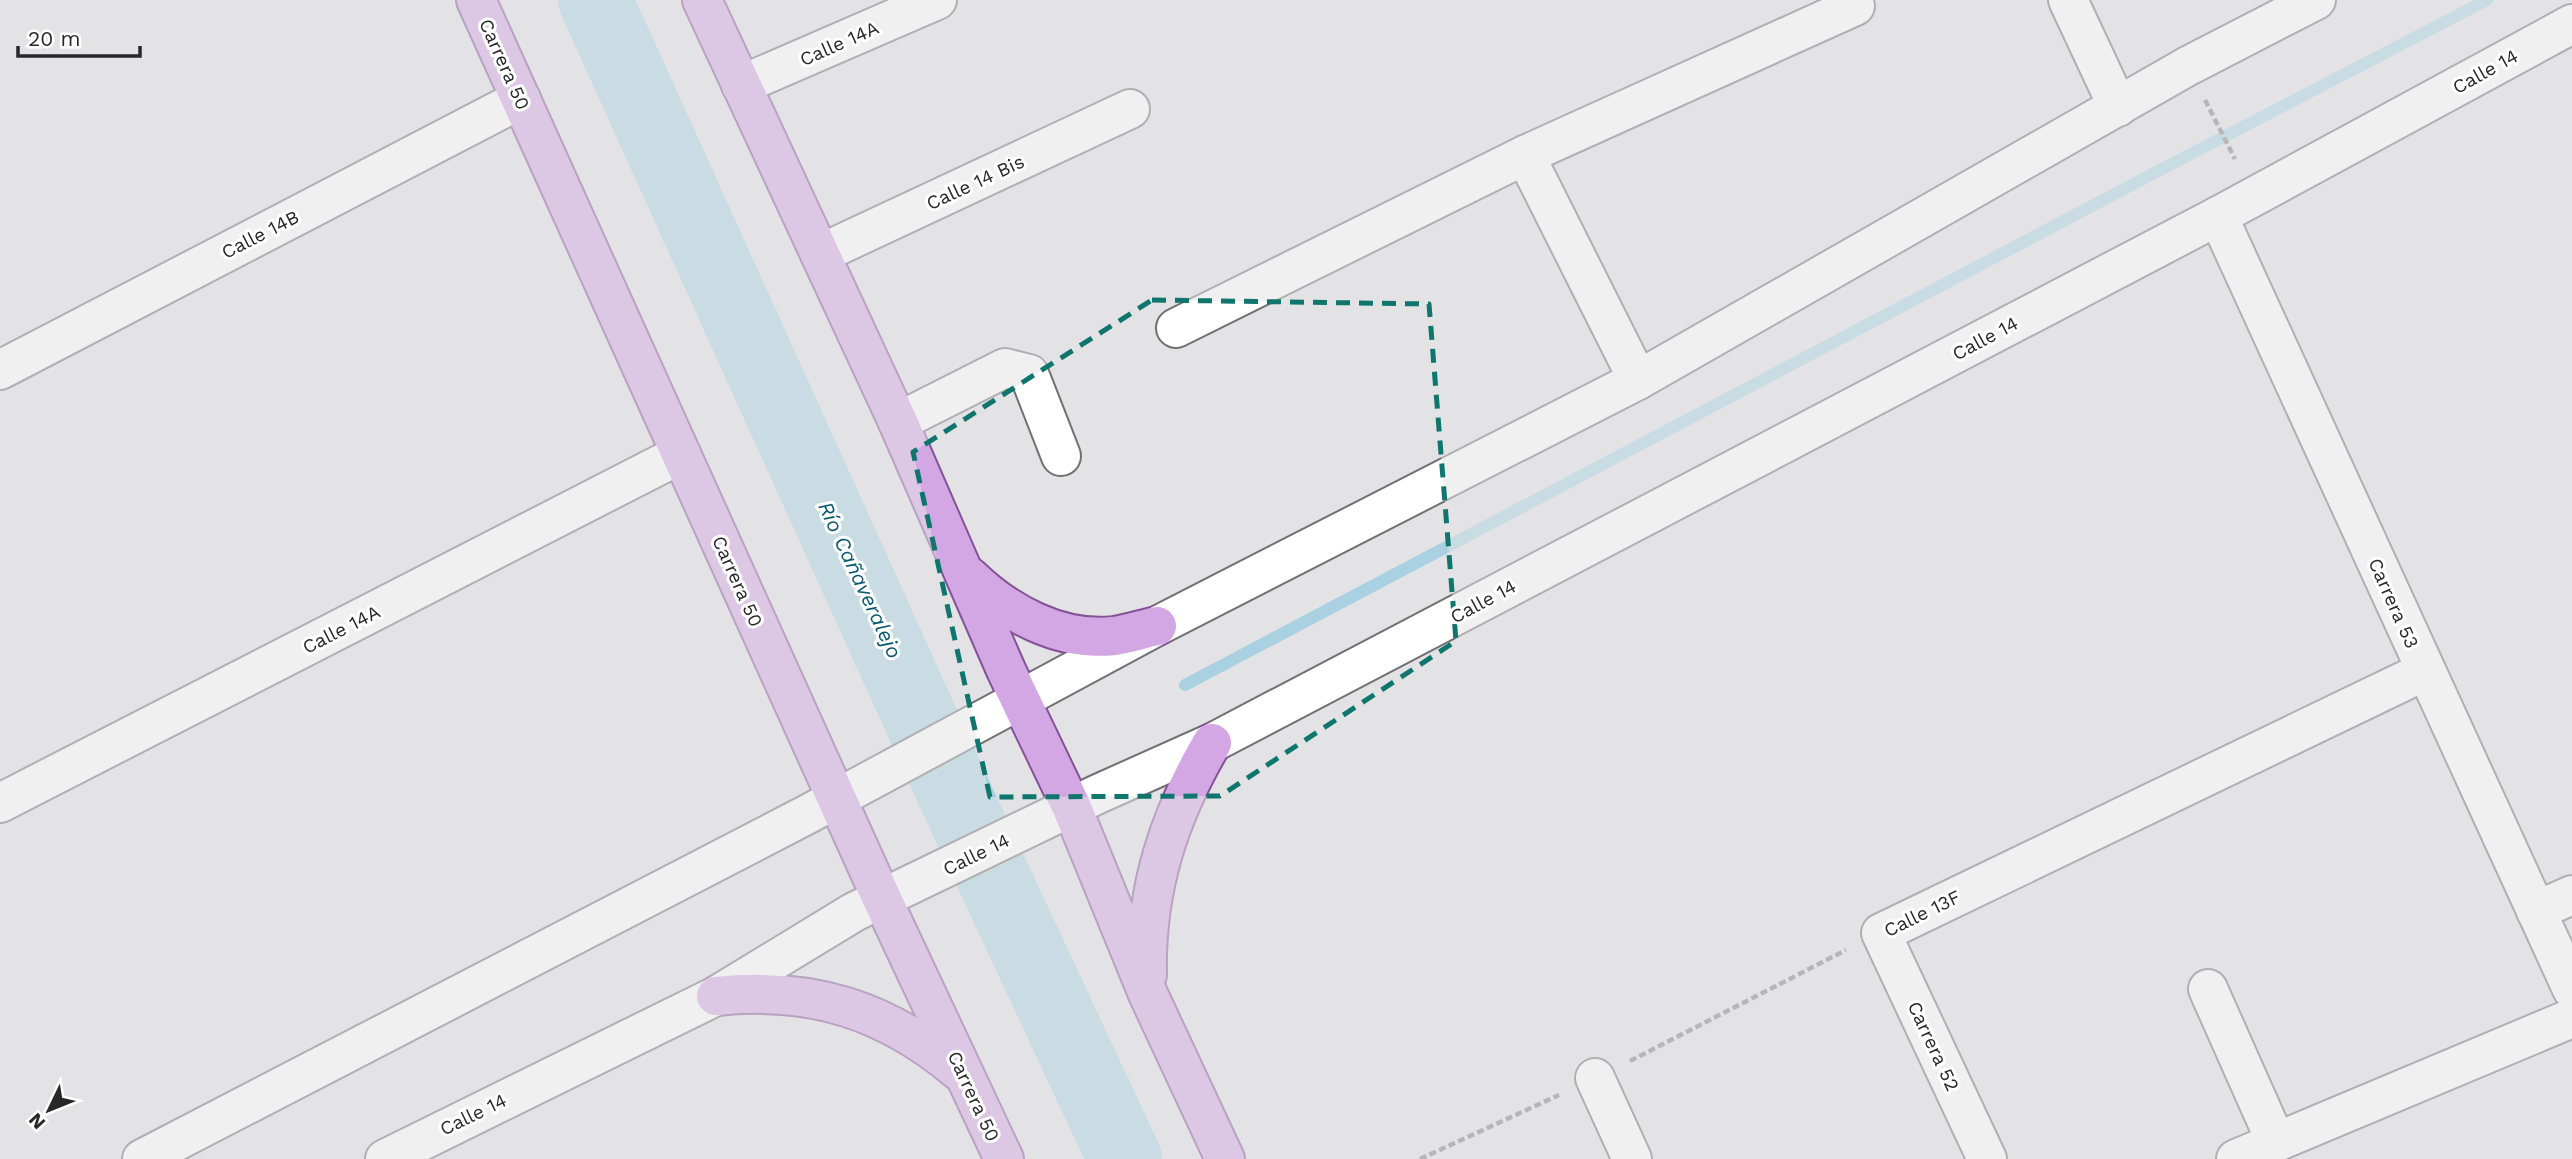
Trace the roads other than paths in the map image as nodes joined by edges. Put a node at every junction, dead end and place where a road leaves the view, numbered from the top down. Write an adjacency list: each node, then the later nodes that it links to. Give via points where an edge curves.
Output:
1 (476, 0): 9 (main road, Carrera 50)
2 (702, 0): 8 (main road)
3 (2068, 0): 10 (street)
4 (2316, 0): 10 (street)
5 (917, 4): 8 (street, Calle 14A)
6 (1855, 6): 12 (street)
7 (2570, 29): 13 (street, Calle 14)
8 (741, 85): 14 (main road)
9 (521, 99): 16 (street, Calle 14B); 19 (main road, Carrera 50)
10 (2118, 107): 17 (street)
11 (1130, 109): 14 (street, Calle 14 Bis)
12 (1524, 155): 15 (street); 17 (street)
13 (2218, 216): 23 (street, Carrera 53); 25 (street, Calle 14)
14 (820, 254): 18 (main road)
15 (1176, 328)
16 (0, 370)
17 (1638, 380): 22 (street)
18 (898, 422): 20 (street, via 1004,368 1029,374); 21 (main road)
19 (681, 454): 26 (main road, Carrera 50); 27 (street, Calle 14A)
20 (1062, 456)
21 (964, 572): 22 (main road, via 992,599 1048,627 1113,636); 24 (main road)
22 (1157, 626): 24 (street)
23 (2425, 671): 31 (street, Carrera 53); 32 (street, Calle 13F)
24 (1009, 707): 26 (street); 28 (main road)
25 (1212, 743): 28 (street, Calle 14); 35 (main road, via 1182,799 1164,846 1149,919)
26 (848, 793): 29 (main road, Carrera 50); 41 (street)
27 (0, 803)
28 (1058, 814): 29 (street, Calle 14); 35 (main road)
29 (893, 894): 36 (street, Calle 14, via 854,912); 38 (main road, Carrera 50)
30 (2572, 895): 31 (street)
31 (2536, 911): 34 (street, Carrera 53)
32 (1881, 933): 46 (street, Carrera 52)
33 (2208, 989): 40 (street)
34 (2572, 989)
35 (1148, 994): 44 (main road)
36 (716, 996): 38 (main road, via 776,993 853,1008 912,1036); 42 (street, Calle 14)
37 (2572, 1018): 40 (street)
38 (964, 1076): 43 (main road, Carrera 50)
39 (1595, 1078): 45 (street)
40 (2276, 1142): 47 (street)
41 (142, 1159)
42 (385, 1159)
43 (1004, 1159)
44 (1225, 1159)
45 (1632, 1159)
46 (1987, 1159)
47 (2236, 1159)

